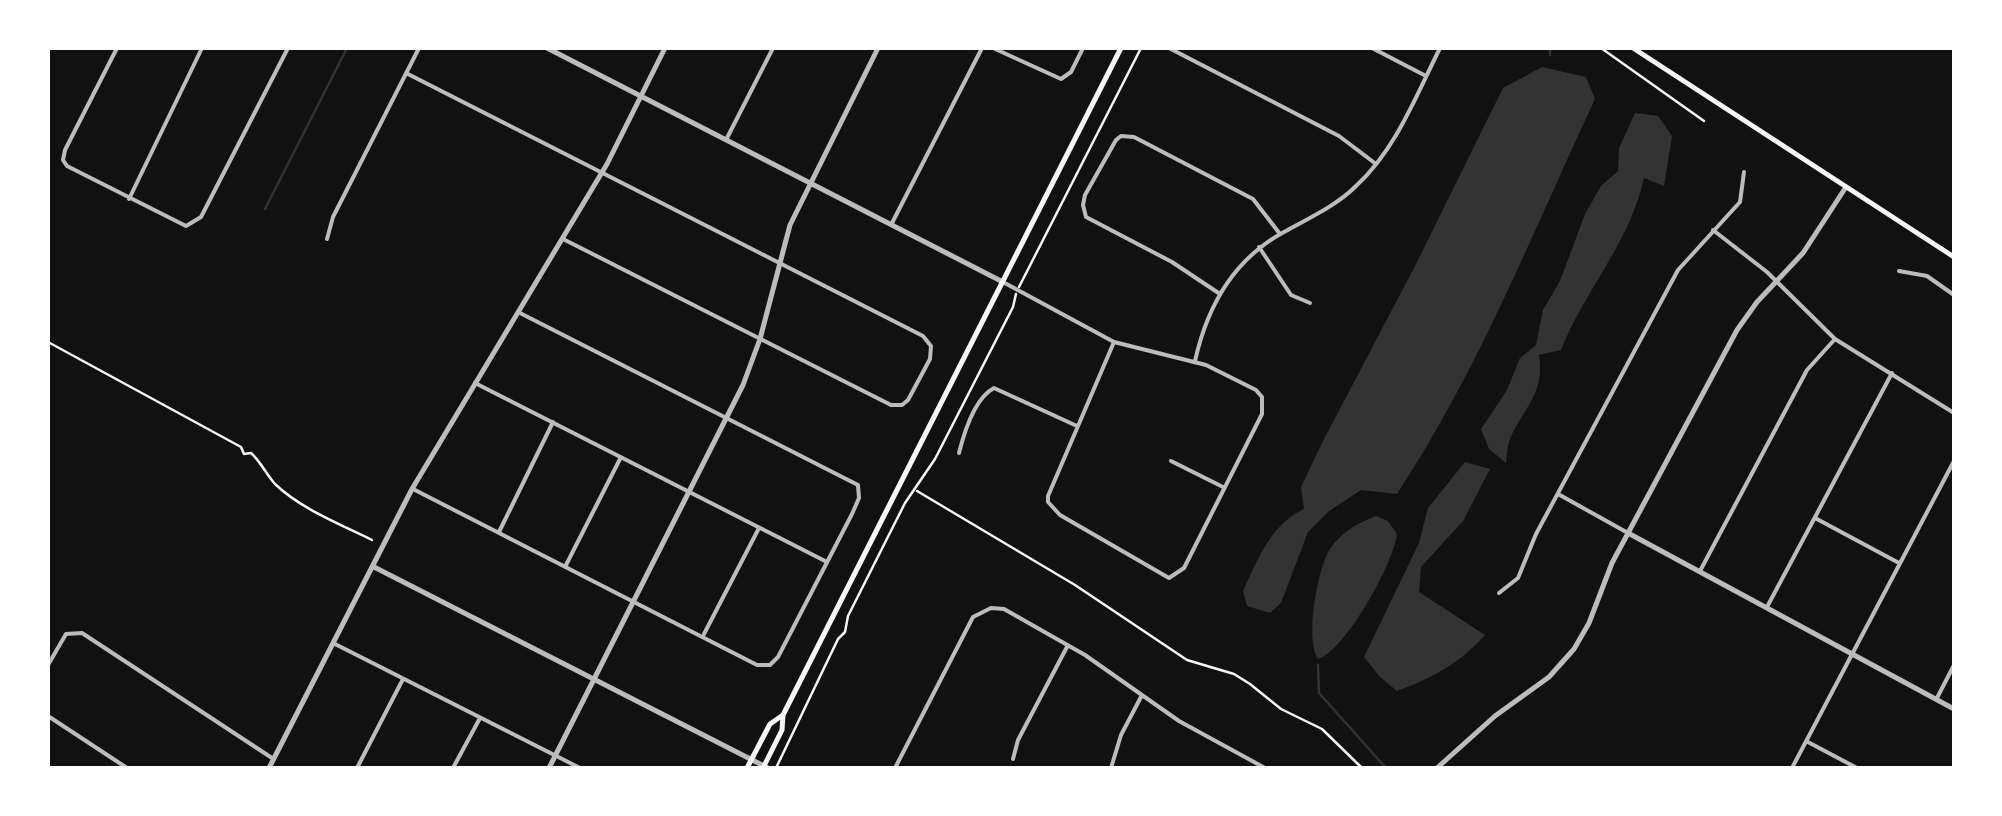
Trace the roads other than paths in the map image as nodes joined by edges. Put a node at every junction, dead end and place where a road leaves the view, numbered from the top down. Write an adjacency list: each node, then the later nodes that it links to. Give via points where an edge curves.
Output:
1 (117, 48): 26 (street, via 63,160)
2 (202, 48): 26 (street)
3 (288, 48): 26 (street, via 198,222 179,224)
4 (418, 48): 17 (street)
5 (547, 48): 19 (street)
6 (665, 48): 19 (street)
7 (774, 48): 20 (street)
8 (878, 48): 24 (street)
9 (982, 48): 27 (street)
10 (992, 48): 11 (street, via 1060,79)
11 (1084, 48)
12 (1121, 48): 36 (main road)
13 (1170, 48): 21 (street, via 1339,136)
14 (1372, 48): 18 (street)
15 (1440, 48): 18 (street)
16 (1634, 48): 25 (main road)
17 (406, 73): 23 (street); 30 (street)
18 (1426, 76): 21 (street)
19 (641, 95): 20 (street); 23 (street)
20 (727, 138): 24 (street)
21 (1376, 164): 29 (street, via 1341,199)
22 (1744, 172): 28 (street, via 1740,202)
23 (602, 173): 31 (street); 34 (street)
24 (810, 182): 27 (street); 34 (street)
25 (1846, 187): 33 (main road); 37 (street)
26 (129, 199)
27 (892, 223): 36 (street)
28 (1713, 230): 37 (street); 59 (street, via 1678,270)
29 (1280, 234): 32 (street); 38 (street, via 1243,192 1134,137 1116,140 1086,195 1086,218)
30 (327, 239)
31 (563, 239): 41 (street); 42 (street)
32 (1260, 247): 38 (street); 40 (street, via 1291,295)
33 (1954, 257)
34 (780, 263): 42 (street); 42 (street, via 922,336 931,346 930,359 908,400 897,406)
35 (1899, 270): 39 (street, via 1927,276)
36 (1001, 281): 44 (street); 83 (main road)
37 (1776, 281): 43 (street); 63 (street, via 1737,330)
38 (1220, 294): 45 (street)
39 (1954, 294)
40 (1310, 303)
41 (518, 312): 47 (street); 49 (street)
42 (760, 339): 49 (street)
43 (1836, 339): 46 (street); 68 (street, via 1807,370)
44 (1114, 342): 45 (street); 51 (street)
45 (1195, 362): 56 (street, via 1262,397 1262,414)
46 (1892, 373): 48 (street); 60 (street)
47 (474, 383): 50 (street); 57 (street)
48 (1954, 413)
49 (728, 416): 58 (street); 64 (street, via 858,485)
50 (554, 422): 53 (street); 62 (street)
51 (1077, 426): 52 (street, via 994,388 965,431); 56 (street, via 1048,496 1052,508 1163,576 1184,568)
52 (959, 453)
53 (621, 457): 58 (street); 67 (street)
54 (1171, 461): 56 (street)
55 (1954, 461): 65 (street)
56 (1223, 487)
57 (412, 489): 62 (street); 66 (street)
58 (689, 492): 61 (street); 70 (street)
59 (1558, 494): 63 (street); 69 (street, via 1518,578)
60 (1815, 518): 65 (street); 71 (street)
61 (759, 528): 64 (street); 72 (street)
62 (499, 532): 67 (street)
63 (1628, 533): 68 (street); 102 (street, via 1585,631 1562,664)
64 (827, 562): 72 (street, via 770,665)
65 (1900, 564): 75 (street)
66 (373, 566): 73 (street); 79 (street)
67 (565, 567): 70 (street)
68 (1700, 570): 71 (street)
69 (1499, 593)
70 (634, 601): 72 (street); 79 (street)
71 (1767, 607): 75 (street)
72 (703, 636)
73 (333, 644): 78 (street); 88 (street)
74 (1068, 645): 80 (street); 89 (street); 99 (street, via 1004,609 978,613)
75 (1853, 652): 81 (street); 86 (street)
76 (48, 665): 88 (street, via 66,634 82,633)
77 (1954, 666): 81 (street)
78 (403, 679): 85 (street); 93 (street)
79 (593, 680): 87 (street); 90 (street)
80 (1142, 695): 100 (street); 101 (street)
81 (1937, 698): 82 (street)
82 (1954, 709)
83 (783, 715): 90 (main road, via 770,724); 98 (main road)
84 (48, 716): 91 (street)
85 (480, 718): 87 (street); 94 (street)
86 (1806, 741): 103 (street); 104 (street)
87 (556, 755): 95 (street); 96 (street)
88 (274, 759): 92 (street)
89 (1013, 759)
90 (752, 760): 97 (main road); 98 (street)
91 (127, 768)
92 (269, 768)
93 (357, 768)
94 (454, 768)
95 (549, 768)
96 (580, 768)
97 (747, 768)
98 (765, 768)
99 (895, 768)
100 (1111, 768)
101 (1265, 768)
102 (1436, 768)
103 (1792, 768)
104 (1857, 768)

